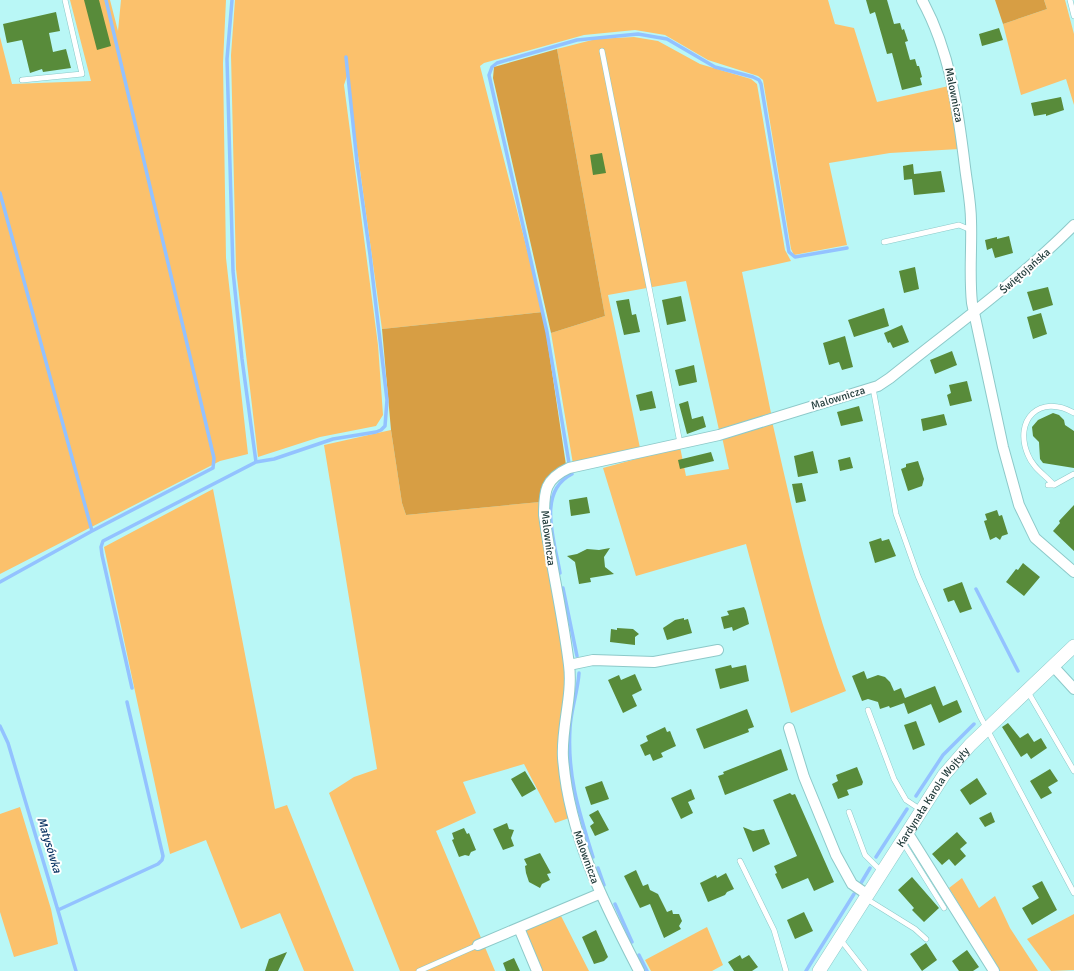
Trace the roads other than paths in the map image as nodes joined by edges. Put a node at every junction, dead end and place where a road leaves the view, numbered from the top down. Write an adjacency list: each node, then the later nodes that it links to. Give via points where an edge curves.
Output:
1 (65, 0): 6 (lane, via 82,74)
2 (922, 0): 8 (street, Malownicza, via 940,37 953,88 961,134)
3 (1070, 0): 4 (lane)
4 (1074, 16)
5 (602, 51): 13 (lane)
6 (22, 80)
7 (1074, 225): 10 (street, Świętojańska, via 1044,255)
8 (971, 230): 9 (lane, via 958,225); 10 (street, Malownicza, via 970,286)
9 (884, 242)
10 (974, 314): 11 (street, Malownicza); 17 (street, Malownicza, via 1003,447 1019,505 1035,538)
11 (873, 388): 13 (street, Malownicza, via 719,435); 26 (lane, via 901,531 918,576)
12 (1074, 413): 16 (lane, via 1061,407 1045,407 1031,413 1025,426 1024,441 1028,455 1036,468)
13 (680, 443): 20 (street, Malownicza, via 569,468 554,476 549,483 544,502 544,515)
14 (1074, 474): 16 (lane)
15 (1048, 485): 16 (lane)
16 (1054, 485)
17 (1074, 572)
18 (1074, 646): 21 (street, Kardynała Karola Wojtyły)
19 (718, 650): 20 (street, via 654,662 592,660)
20 (569, 665): 34 (street, Malownicza, via 570,680 563,737 567,792 578,836)
21 (1053, 666): 22 (street); 23 (street, Kardynała Karola Wojtyły)
22 (1074, 689)
23 (1027, 691): 26 (street, Kardynała Karola Wojtyły); 27 (lane)
24 (868, 710): 28 (lane, via 894,779 906,800)
25 (789, 728): 35 (street, via 804,777 836,855 852,884)
26 (987, 729): 28 (street, Kardynała Karola Wojtyły, via 944,775); 33 (lane)
27 (1074, 771)
28 (922, 810): 30 (street, Kardynała Karola Wojtyły)
29 (849, 812): 32 (lane, via 865,855)
30 (905, 836): 32 (street, Kardynała Karola Wojtyły); 36 (lane); 47 (street)
31 (740, 861): 44 (lane, via 774,930)
32 (882, 872): 35 (street, Kardynała Karola Wojtyły)
33 (1074, 893)
34 (600, 894): 37 (street); 43 (street, Malownicza)
35 (867, 896): 38 (street, Kardynała Karola Wojtyły); 39 (lane)
36 (944, 908)
37 (519, 928): 40 (street); 42 (street)
38 (840, 939): 45 (street, Kardynała Karola Wojtyły); 46 (lane)
39 (926, 939)
40 (478, 946): 41 (lane)
41 (419, 971)
42 (537, 971)
43 (639, 971)
44 (786, 971)
45 (819, 971)
46 (865, 971)
47 (994, 971)

